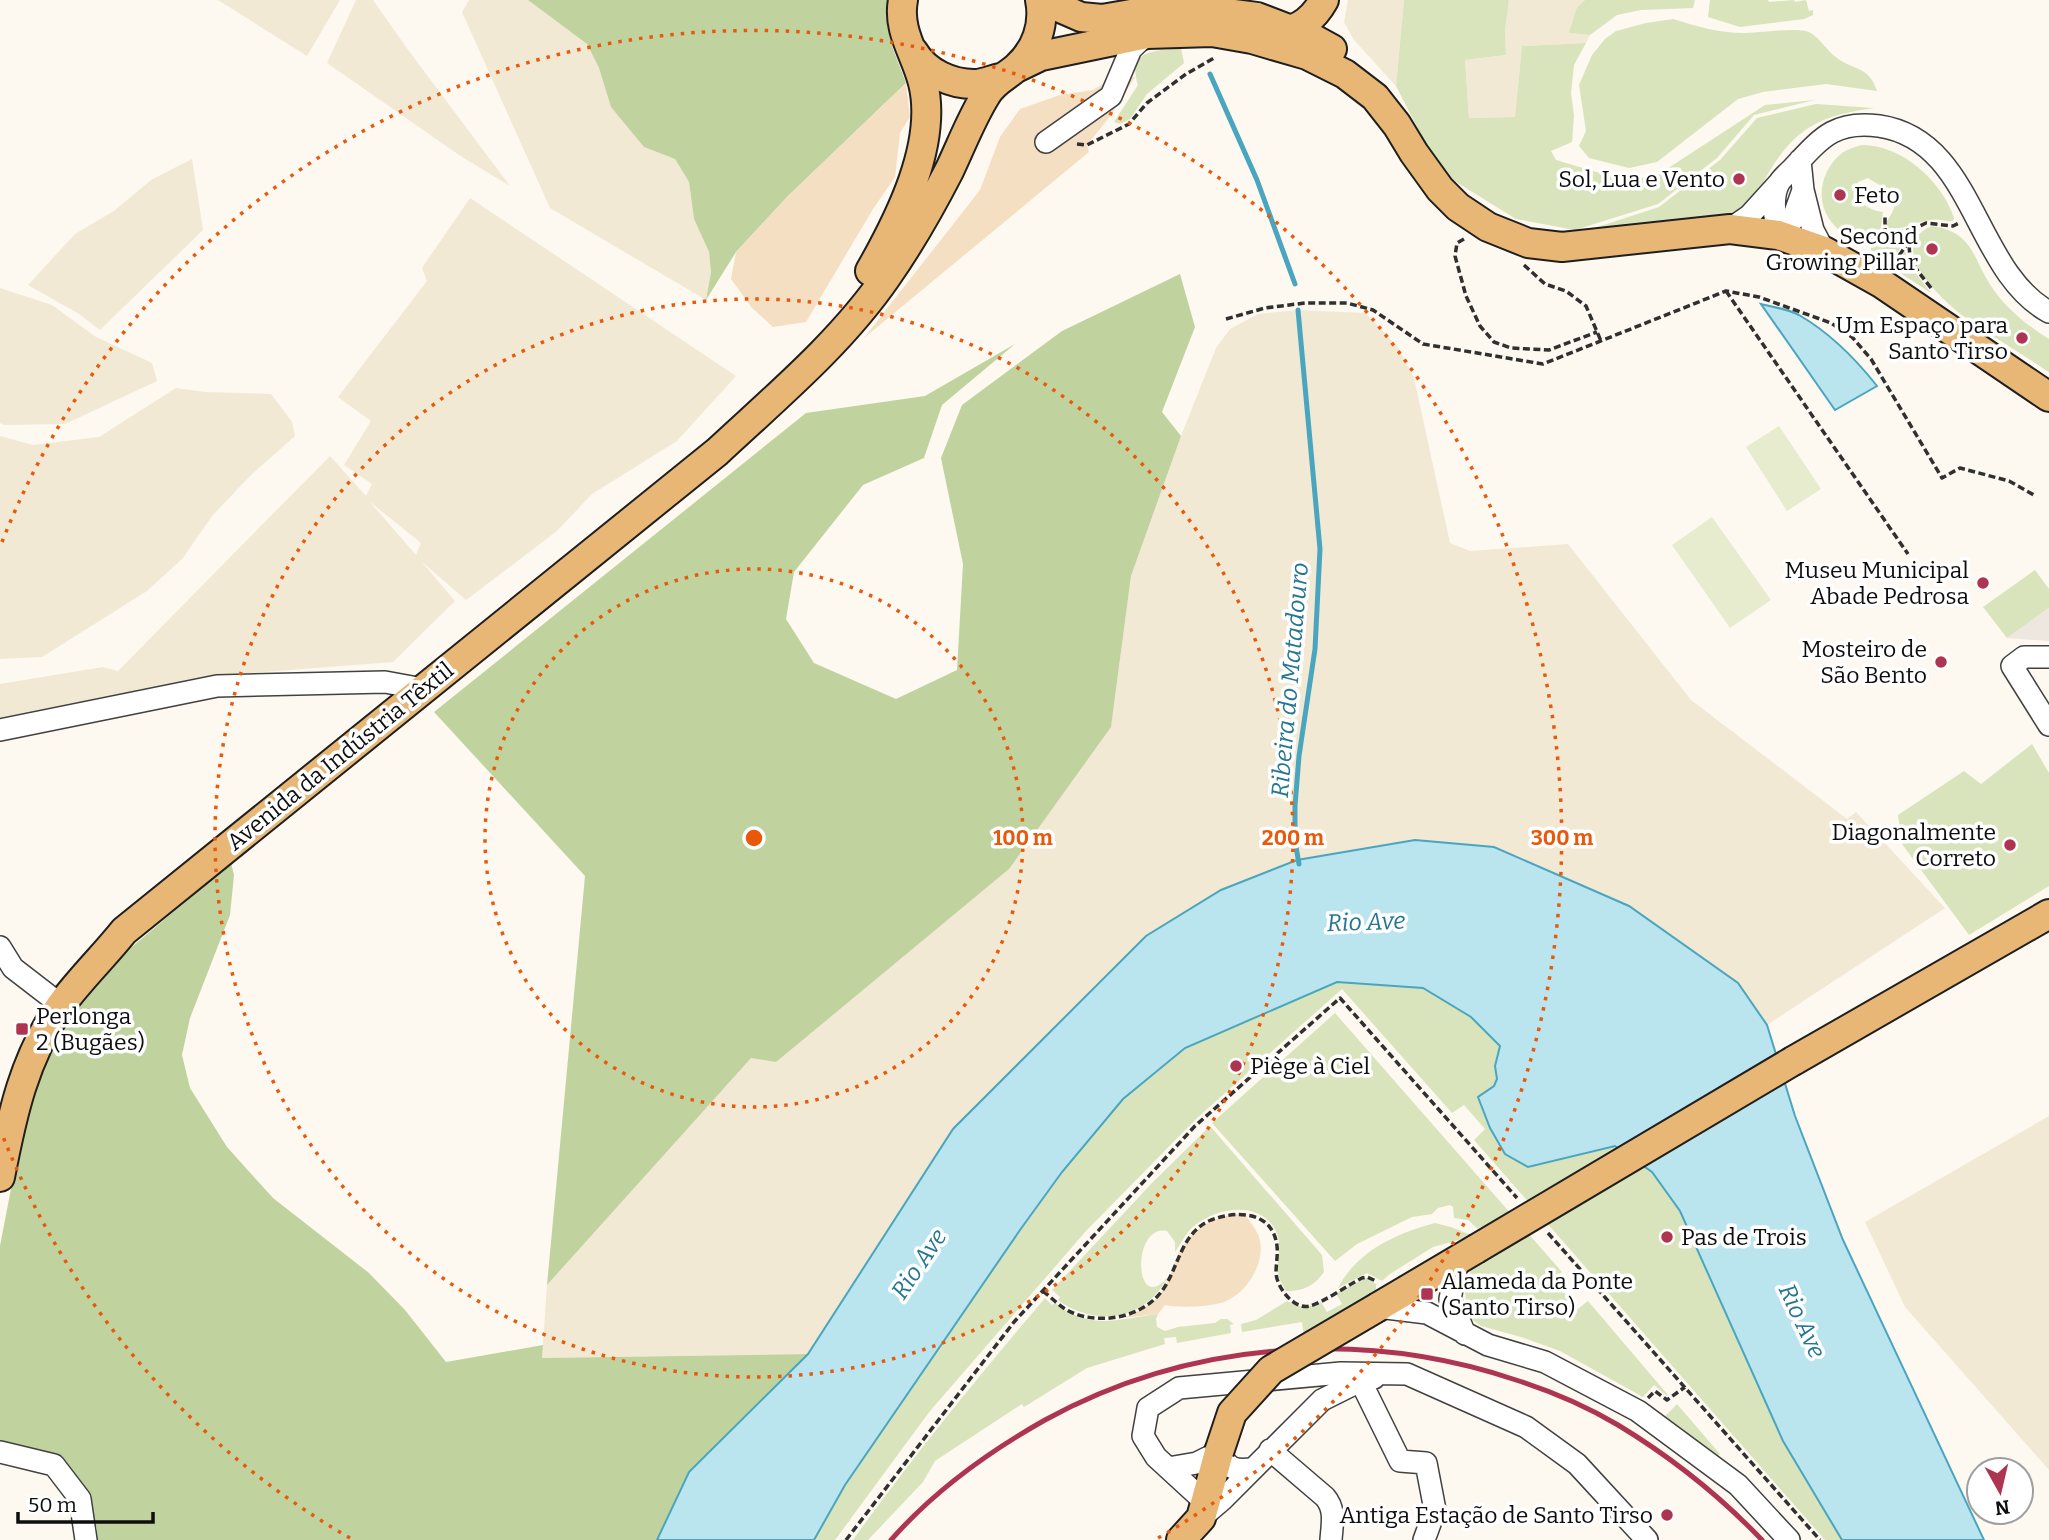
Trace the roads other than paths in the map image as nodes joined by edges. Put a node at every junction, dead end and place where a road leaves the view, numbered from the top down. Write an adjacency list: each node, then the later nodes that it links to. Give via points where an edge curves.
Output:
1 (903, 0): 8 (main road)
2 (1041, 0): 6 (main road, via 1081,17); 11 (main road, via 1040,33 1031,52)
3 (1252, 0): 6 (main road, via 1198,2)
4 (1324, 0): 7 (main road, via 1312,17)
5 (1331, 0): 10 (main road, via 1331,27)
6 (1145, 23): 7 (main road, via 1219,12 1257,17); 9 (main road); 12 (street); 13 (main road, via 1252,39 1321,61)
7 (1293, 30): 10 (main road)
8 (906, 40): 11 (main road, via 935,74 956,82 978,84); 23 (main road, via 923,83 925,102 918,166 908,195 865,280)
9 (1072, 50): 11 (main road, via 1041,56); 12 (street, via 1101,54)
10 (1342, 55): 13 (main road, via 1366,77)
11 (1008, 73): 23 (main road, via 991,86 928,211 885,279 849,323)
12 (1119, 78): 14 (street, via 1111,96)
13 (1375, 97): 18 (main road, via 1449,198 1488,227 1528,243 1562,247)
14 (1046, 142)
15 (1800, 160): 16 (street); 17 (street); 21 (street, via 1835,129 1864,124 1896,129 1927,147 1952,174 2007,273 2034,303)
16 (1778, 184): 18 (street, via 1749,216); 19 (street, via 1773,214)
17 (1803, 190): 19 (street, via 1792,221); 20 (street, via 1813,230)
18 (1730, 229): 19 (main road)
19 (1778, 235): 20 (main road)
20 (1835, 247): 22 (main road, via 1881,284)
21 (2049, 312)
22 (2049, 397)
23 (771, 402): 25 (main road, Avenida da Indústria Têxtil, via 717,452)
24 (2049, 657): 26 (street, via 2025,657 2011,666)
25 (423, 689): 27 (street, via 385,682 216,686); 31 (main road, Avenida da Indústria Têxtil, via 124,931)
26 (2049, 725)
27 (0, 730)
28 (2049, 914): 33 (main road, bridge)
29 (0, 947): 30 (street)
30 (6, 974): 31 (street)
31 (61, 1006): 32 (main road, Avenida da Indústria Têxtil, via 27,1068)
32 (0, 1177)
33 (1467, 1254): 34 (main road); 35 (street, via 1450,1299)
34 (1379, 1295): 35 (street); 42 (main road, bridge, via 1271,1370 1232,1413)
35 (1465, 1334): 51 (street, via 1545,1362 1638,1411 1738,1485)
36 (1325, 1374): 37 (street); 39 (street); 43 (street, via 1179,1388 1149,1408 1143,1436)
37 (1390, 1374): 38 (street); 50 (street, via 1407,1374 1526,1427 1577,1464)
38 (1361, 1382): 39 (street); 49 (street, via 1400,1461 1426,1463 1435,1510)
39 (1322, 1400): 40 (street)
40 (1270, 1450): 44 (street); 48 (street, via 1332,1505)
41 (0, 1452): 46 (street, via 54,1465 80,1499)
42 (1219, 1452): 43 (street, via 1197,1464); 44 (street, via 1228,1465); 45 (main road)
43 (1168, 1468): 45 (street)
44 (1252, 1469): 45 (street, via 1222,1500)
45 (1203, 1510): 47 (main road)
46 (86, 1540)
47 (1181, 1540)
48 (1331, 1540)
49 (1424, 1540)
50 (1647, 1540)
51 (1789, 1540)

